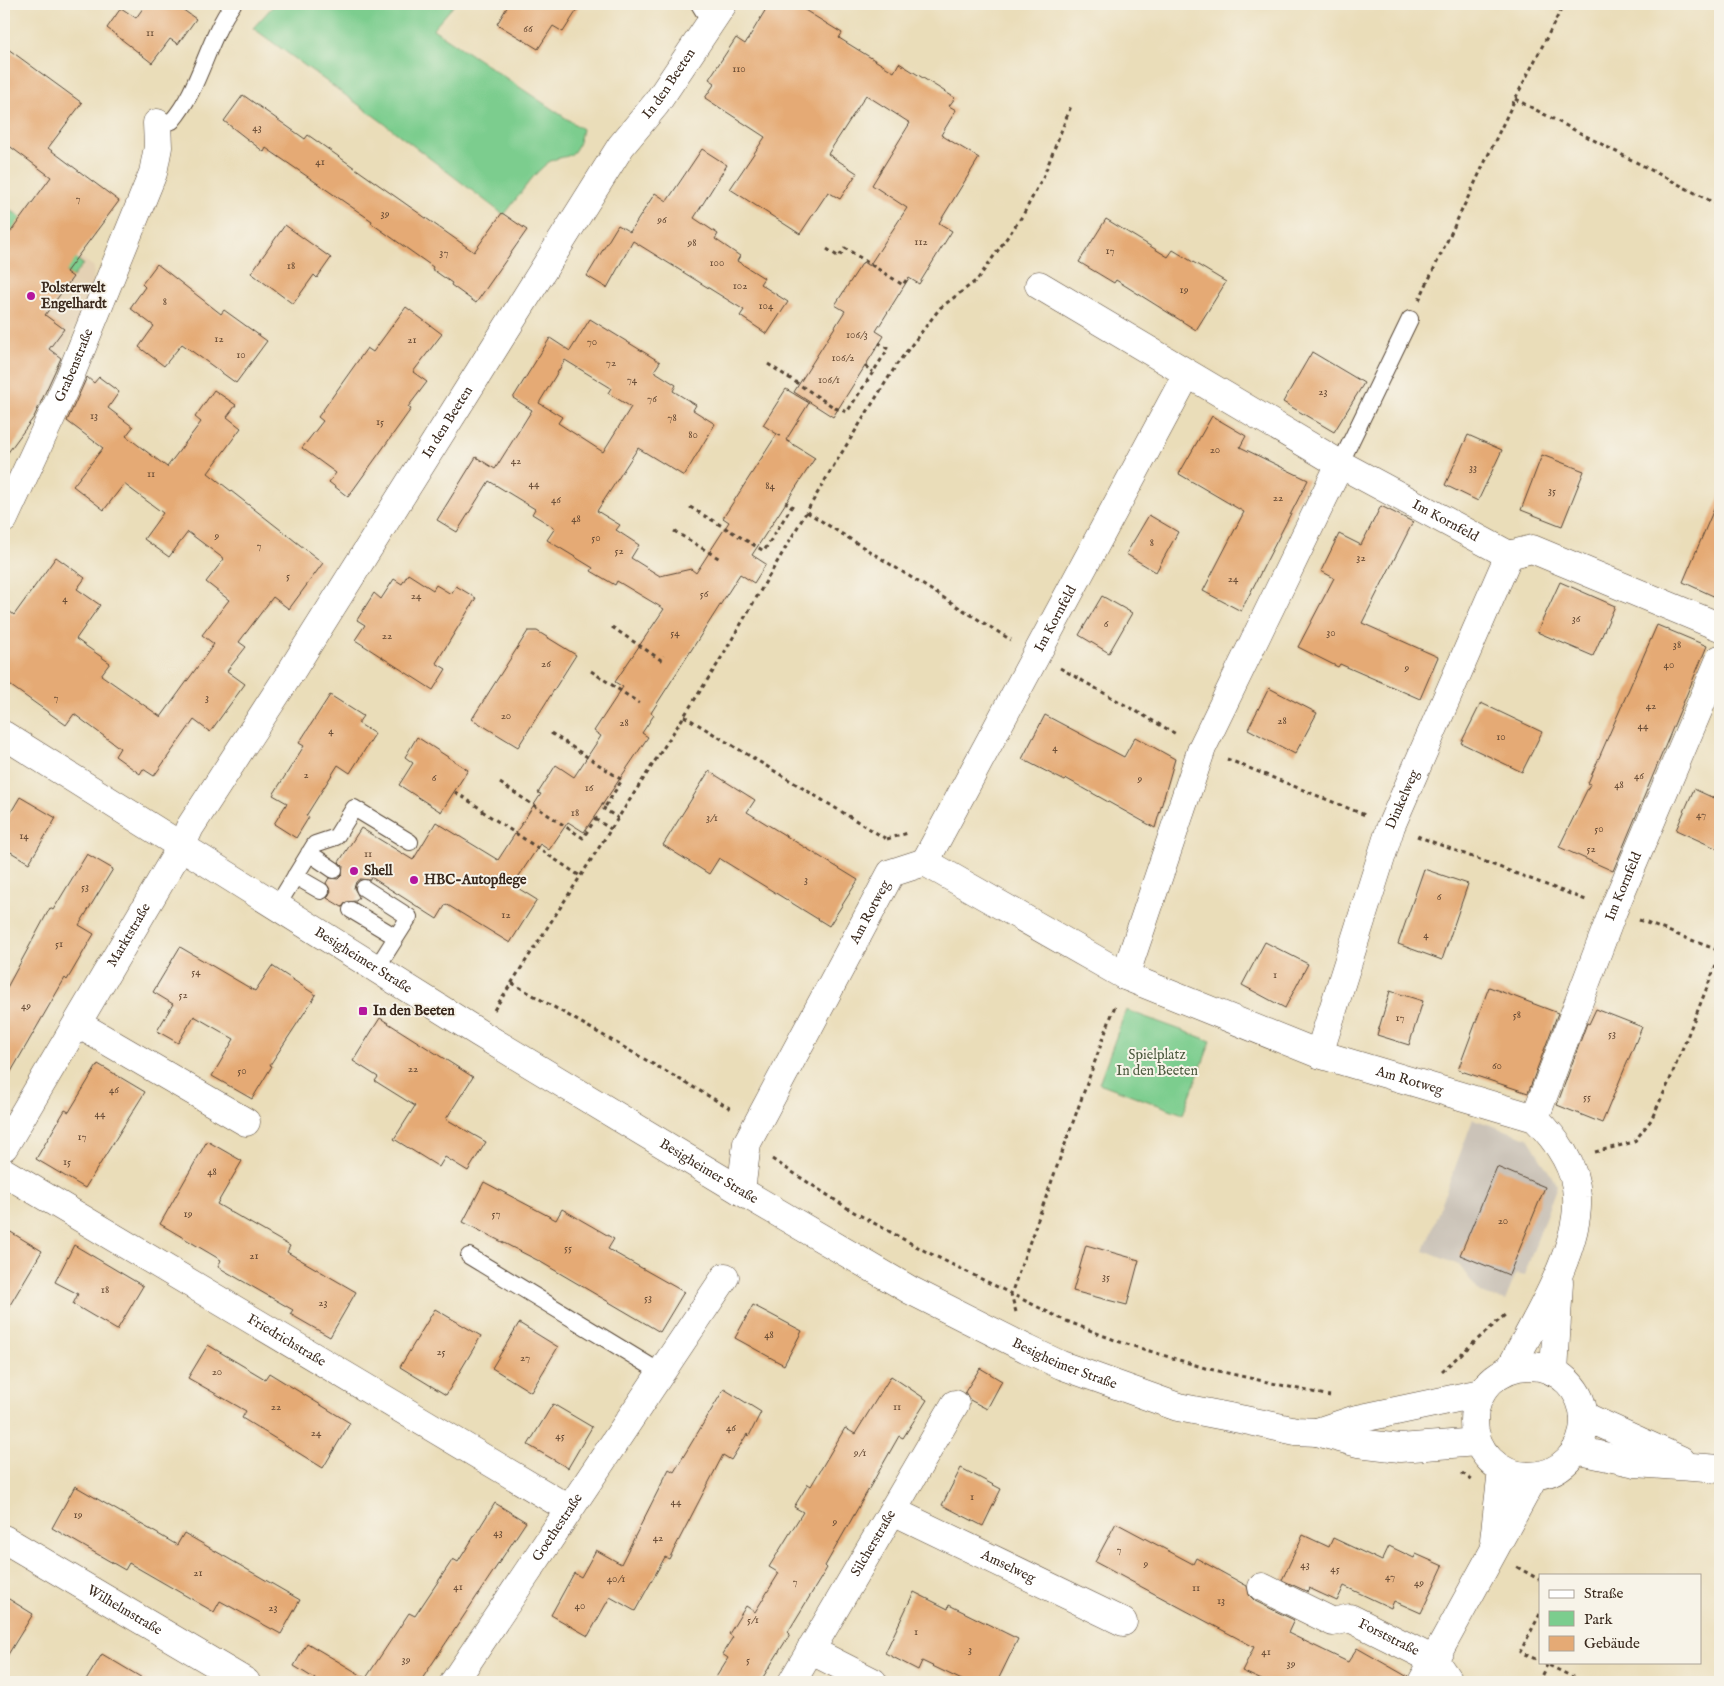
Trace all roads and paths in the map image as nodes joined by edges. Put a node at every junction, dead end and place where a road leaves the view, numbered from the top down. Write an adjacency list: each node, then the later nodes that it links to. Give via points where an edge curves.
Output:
1 (233, 4): 8 (lane, via 218,27 182,109 172,121)
2 (414, 4): 3 (path)
3 (433, 4)
4 (1564, 4): 6 (path)
5 (711, 10): 46 (street, In den Beeten, via 656,104 621,146 292,670 190,826)
6 (1515, 99): 9 (path); 13 (path)
7 (1071, 106): 24 (path, via 1044,175 1023,215 977,280 940,308 920,332)
8 (157, 123): 25 (street, Grabenstraße, via 158,147 153,173 69,380)
9 (1720, 206)
10 (827, 249): 11 (path, via 840,257 845,248 903,285)
11 (908, 277)
12 (1039, 285): 18 (street, Im Kornfeld)
13 (1410, 319): 21 (lane)
14 (879, 343): 17 (path, via 888,349)
15 (768, 364): 20 (path)
16 (864, 366): 17 (path)
17 (873, 372): 20 (path, via 848,412)
18 (1187, 374): 21 (street, Im Kornfeld); 31 (street, Im Kornfeld)
19 (828, 396): 20 (path)
20 (825, 401)
21 (1340, 464): 27 (street, Im Kornfeld); 39 (street)
22 (785, 502): 23 (path, via 792,506 764,551)
23 (690, 507)
24 (807, 512): 31 (path); 36 (path, via 717,665)
25 (4, 519)
26 (674, 531): 28 (path)
27 (1509, 555): 30 (street, via 1532,549); 43 (street, Dinkelweg)
28 (720, 559)
29 (612, 627): 32 (path, via 661,660)
30 (1720, 627)
31 (1036, 655): 39 (path); 48 (street, Im Kornfeld)
32 (664, 656)
33 (1720, 659): 56 (street, Im Kornfeld)
34 (591, 671): 35 (path)
35 (639, 702)
36 (683, 716): 42 (path); 48 (path)
37 (551, 733): 42 (path, via 622,780 604,805 604,809)
38 (4, 735): 46 (street, Besigheimer Straße)
39 (1202, 748): 43 (path); 61 (street)
40 (500, 783): 44 (path, via 583,838 595,818)
41 (455, 792): 51 (path)
42 (618, 818): 44 (path)
43 (1391, 826): 56 (path); 65 (street, Dinkelweg)
44 (611, 829): 51 (path)
45 (410, 842): 47 (lane, via 354,808 336,837 315,844)
46 (181, 847): 54 (street, Besigheimer Straße); 63 (street, Marktstraße)
47 (309, 853): 49 (lane); 50 (lane)
48 (925, 862): 61 (street, Am Rotweg); 68 (street, Am Rotweg, via 891,873)
49 (334, 870)
50 (296, 876): 53 (lane); 54 (lane)
51 (580, 876): 62 (path)
52 (364, 888): 57 (lane, via 409,917)
53 (321, 891)
54 (277, 906): 60 (street, Besigheimer Straße)
55 (351, 910): 57 (lane)
56 (1613, 911): 58 (path); 66 (street, Im Kornfeld)
57 (396, 937): 60 (lane)
58 (1720, 951)
59 (1720, 955): 70 (path, via 1651,1120 1634,1142 1610,1150)
60 (376, 968): 64 (street, Besigheimer Straße)
61 (1125, 976): 65 (street, Am Rotweg); 76 (path)
62 (512, 983): 64 (path); 68 (path, via 742,1116)
63 (78, 1024): 67 (street); 69 (street, Marktstraße)
64 (479, 1033): 72 (street, Besigheimer Straße)
65 (1319, 1054): 66 (street, Am Rotweg)
66 (1536, 1118): 70 (street, Am Rotweg, via 1552,1134)
67 (246, 1122)
68 (747, 1143): 72 (street, Am Rotweg); 76 (path, via 852,1211)
69 (4, 1147)
70 (1566, 1157): 74 (street, Am Rotweg, via 1575,1182 1577,1214)
71 (4, 1172): 95 (street, Friedrichstraße)
72 (741, 1191): 78 (street, Besigheimer Straße, via 910,1290)
73 (469, 1256): 80 (lane)
74 (1559, 1273): 79 (street, Am Rotweg); 81 (street, Am Rotweg)
75 (725, 1277): 80 (street, Goethestraße)
76 (1011, 1294): 78 (path); 84 (path, via 1116,1342 1243,1378)
77 (1511, 1309): 82 (path)
78 (1027, 1350): 87 (street, Besigheimer Straße, via 1178,1406 1296,1431)
79 (1510, 1369): 81 (street, via 1533,1366); 83 (street, via 1494,1378)
80 (660, 1372): 95 (street, Goethestraße)
81 (1554, 1372): 86 (street, via 1574,1390)
82 (1438, 1375)
83 (1481, 1393): 87 (street, via 1354,1420); 88 (street, via 1473,1426)
84 (1334, 1397)
85 (955, 1404): 96 (street, Silcherstraße)
86 (1584, 1416): 89 (street); 91 (street)
87 (1318, 1432): 88 (street, Besigheimer Straße, via 1358,1443 1400,1448)
88 (1477, 1442): 92 (street, via 1492,1463)
89 (1576, 1450): 91 (street, via 1636,1463); 93 (street, via 1558,1468)
90 (1456, 1468): 94 (path)
91 (1708, 1468)
92 (1502, 1470): 93 (street); 98 (street, Forststraße)
93 (1534, 1477): 98 (street, Forststraße)
94 (1478, 1486)
95 (569, 1509): 108 (street, Goethestraße)
96 (893, 1511): 101 (street, Amselweg); 102 (street, Silcherstraße)
97 (4, 1539): 107 (street, Wilhelmstraße)
98 (1492, 1554): 105 (street, Forststraße)
99 (1262, 1587): 105 (street, Forststraße, via 1333,1622 1350,1618)
100 (1539, 1616): 103 (path, via 1520,1652)
101 (1123, 1622)
102 (810, 1650): 109 (street, Silcherstraße); 110 (street)
103 (1539, 1661)
104 (1547, 1665): 106 (path); 112 (path)
105 (1428, 1671): 111 (street)
106 (1579, 1680)
107 (246, 1682)
108 (454, 1682)
109 (792, 1682)
110 (873, 1682)
111 (1450, 1682)
112 (1538, 1682)

